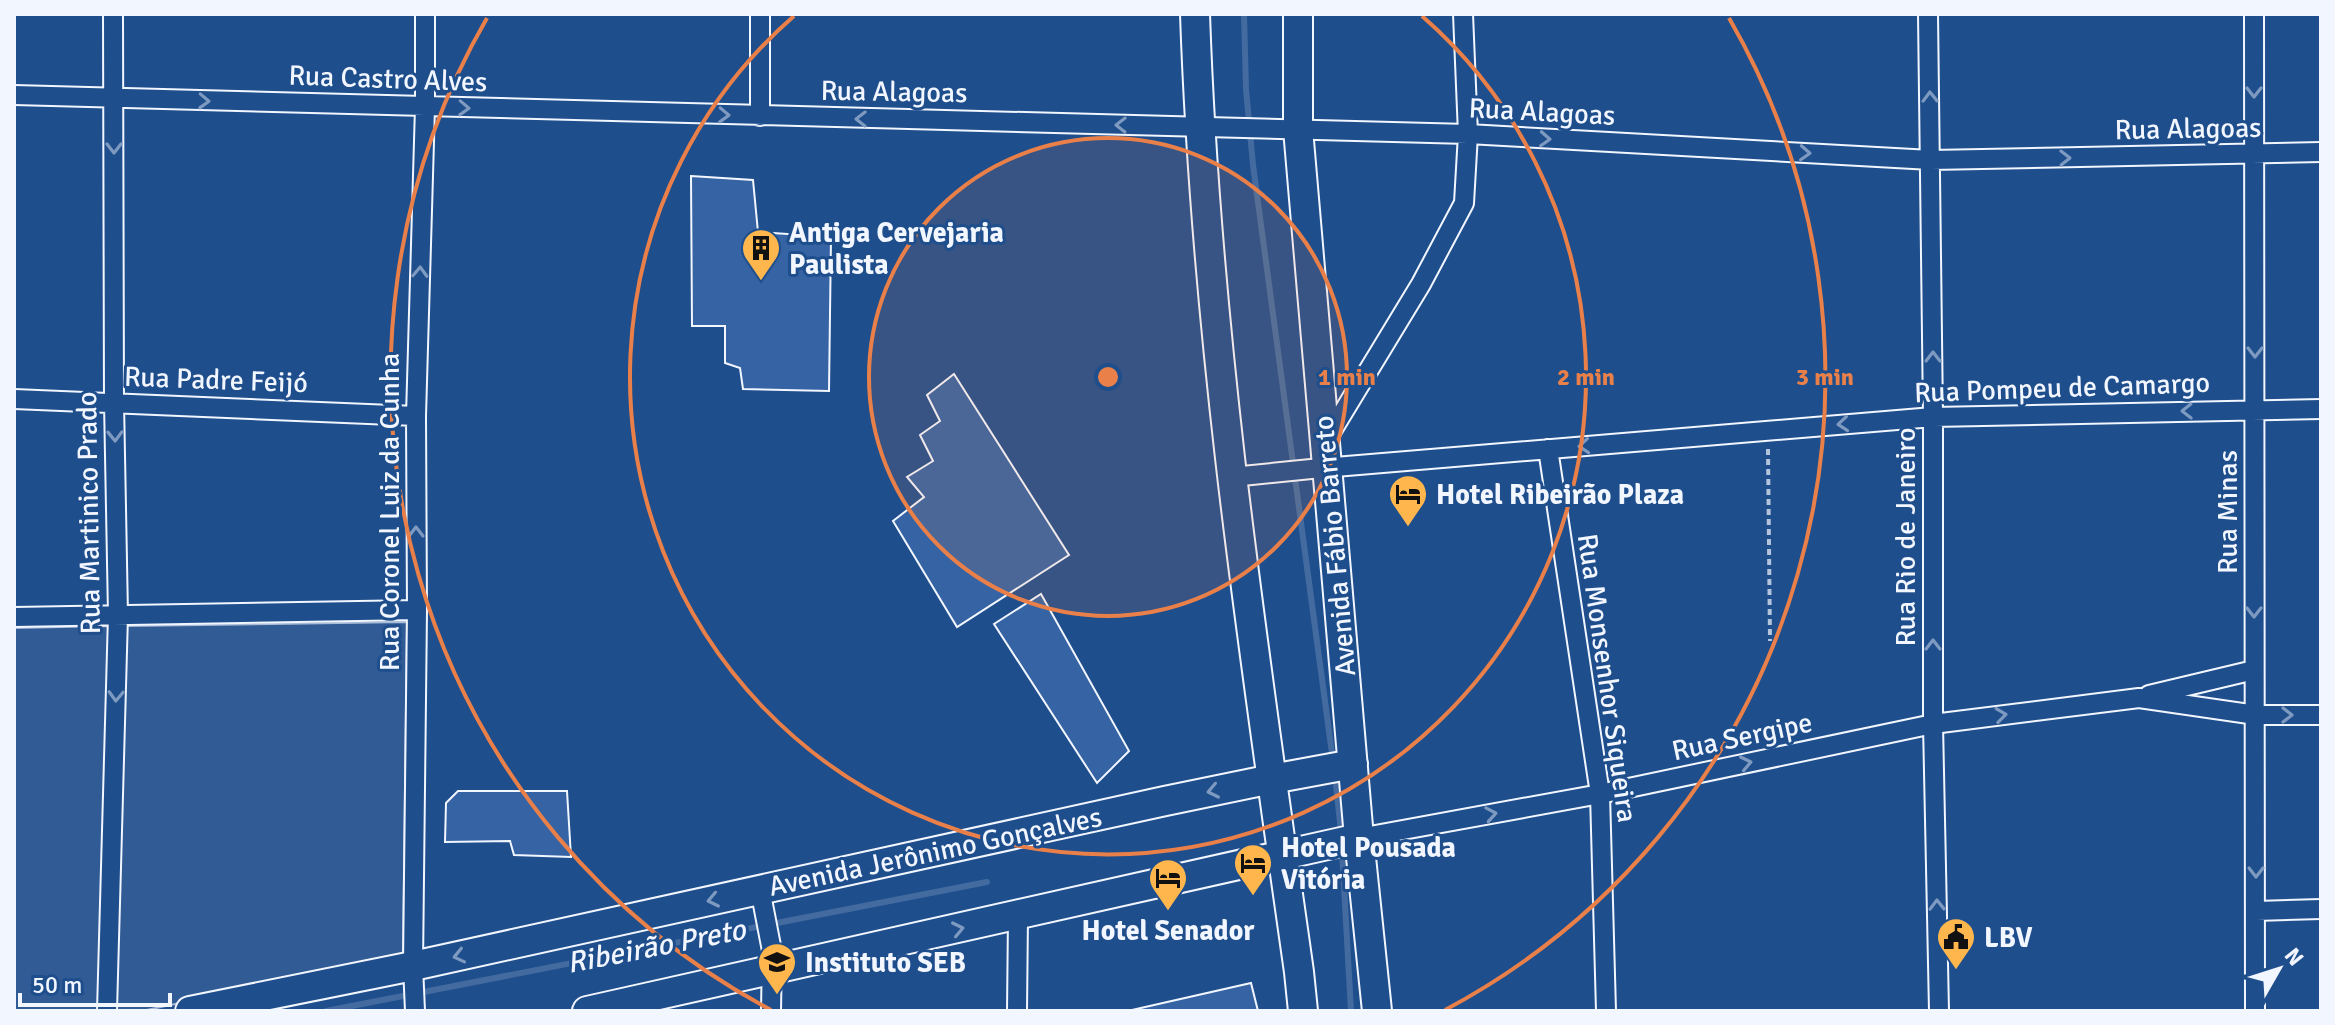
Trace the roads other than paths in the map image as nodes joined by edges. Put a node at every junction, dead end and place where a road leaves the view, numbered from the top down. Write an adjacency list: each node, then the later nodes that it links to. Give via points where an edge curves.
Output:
1 (113, 14): 10 (street, Rua Martinico Prado)
2 (425, 14): 11 (street, Rua Coronel Luiz da Cunha)
3 (760, 14): 12 (street)
4 (1195, 14): 13 (main road)
5 (1298, 14): 14 (main road, Avenida Fábio Barreto)
6 (1463, 14): 15 (street)
7 (1928, 14): 18 (street, Rua Rio de Janeiro, one-way to 7)
8 (2254, 14): 17 (street, Rua Minas, one-way to 17)
9 (14, 95): 10 (street, Rua Castro Alves)
10 (113, 98): 11 (street, Rua Castro Alves, one-way to 11); 20 (street, Rua Martinico Prado, one-way to 20)
11 (425, 107): 12 (street, Rua Castro Alves, one-way to 12); 23 (street, Rua Coronel Luiz da Cunha, one-way to 11)
12 (760, 116): 13 (street, Rua Alagoas, one-way to 12)
13 (1211, 128): 14 (street, Rua Alagoas); 27 (main road)
14 (1294, 129): 15 (street, Rua Alagoas); 26 (main road, Avenida Fábio Barreto)
15 (1468, 134): 18 (street, Rua Alagoas, one-way to 18); 26 (street, via 1464,203)
16 (2321, 152): 17 (street, Rua Alagoas)
17 (2255, 155): 18 (street, Rua Alagoas, one-way to 17); 22 (street, Rua Minas, one-way to 22)
18 (1931, 160): 24 (street, Rua Rio de Janeiro, one-way to 18)
19 (14, 399): 20 (street, Rua Padre Feijó)
20 (114, 402): 23 (street, Rua Padre Feijó); 29 (street, Rua Martinico Prado, one-way to 29)
21 (2321, 409): 22 (street, Rua Pompeu de Camargo)
22 (2255, 410): 24 (street, Rua Pompeu de Camargo, one-way to 24); 31 (street, Rua Minas, one-way to 31)
23 (416, 416): 28 (street, Rua Coronel Luiz da Cunha, one-way to 23)
24 (1933, 417): 25 (street, Rua Pompeu de Camargo, one-way to 25); 35 (street, Rua Rio de Janeiro, one-way to 24)
25 (1548, 449): 26 (street, Rua Pompeu de Camargo); 38 (street, Rua Monsenhor Siqueira)
26 (1321, 460): 27 (street, Rua Pompeu de Camargo); 36 (main road, Avenida Fábio Barreto)
27 (1237, 477): 37 (main road)
28 (417, 610): 29 (street); 46 (street, Rua Coronel Luiz da Cunha)
29 (118, 615): 30 (street); 47 (street, Rua Martinico Prado, one-way to 47)
30 (14, 617)
31 (2254, 670): 32 (street, Rua Sergipe); 33 (street, Rua Minas)
32 (2139, 698): 33 (street, Rua Sergipe); 35 (street, Rua Sergipe, one-way to 32)
33 (2256, 715): 34 (street, Rua Sergipe, one-way to 34); 43 (street, Rua Minas, one-way to 43)
34 (2321, 715)
35 (1933, 724): 38 (street, Rua Sergipe, one-way to 35); 56 (street, Rua Rio de Janeiro, one-way to 35)
36 (1345, 766): 37 (main road, Avenida Jerônimo Gonçalves); 39 (main road, Avenida Fábio Barreto)
37 (1281, 777): 40 (main road); 41 (main road, Avenida Jerônimo Gonçalves, one-way to 41)
38 (1600, 794): 39 (street, Rua Sergipe, one-way to 38); 55 (street, Rua Monsenhor Siqueira)
39 (1352, 840): 40 (main road); 54 (main road, Avenida Fábio Barreto)
40 (1290, 854): 44 (main road); 53 (main road)
41 (762, 898): 45 (street); 46 (main road, Avenida Jerônimo Gonçalves, one-way to 46)
42 (2321, 909): 43 (street)
43 (2256, 911): 57 (street, Rua Minas)
44 (1018, 916): 45 (main road, one-way to 44); 52 (street)
45 (772, 960): 50 (main road); 51 (street)
46 (413, 976): 48 (main road, Avenida Jerônimo Gonçalves); 49 (street, Rua Coronel Luiz da Cunha)
47 (107, 1011)
48 (190, 1011)
49 (415, 1011)
50 (587, 1011)
51 (771, 1011)
52 (1017, 1011)
53 (1303, 1011)
54 (1377, 1011)
55 (1606, 1011)
56 (1939, 1011)
57 (2255, 1011)

